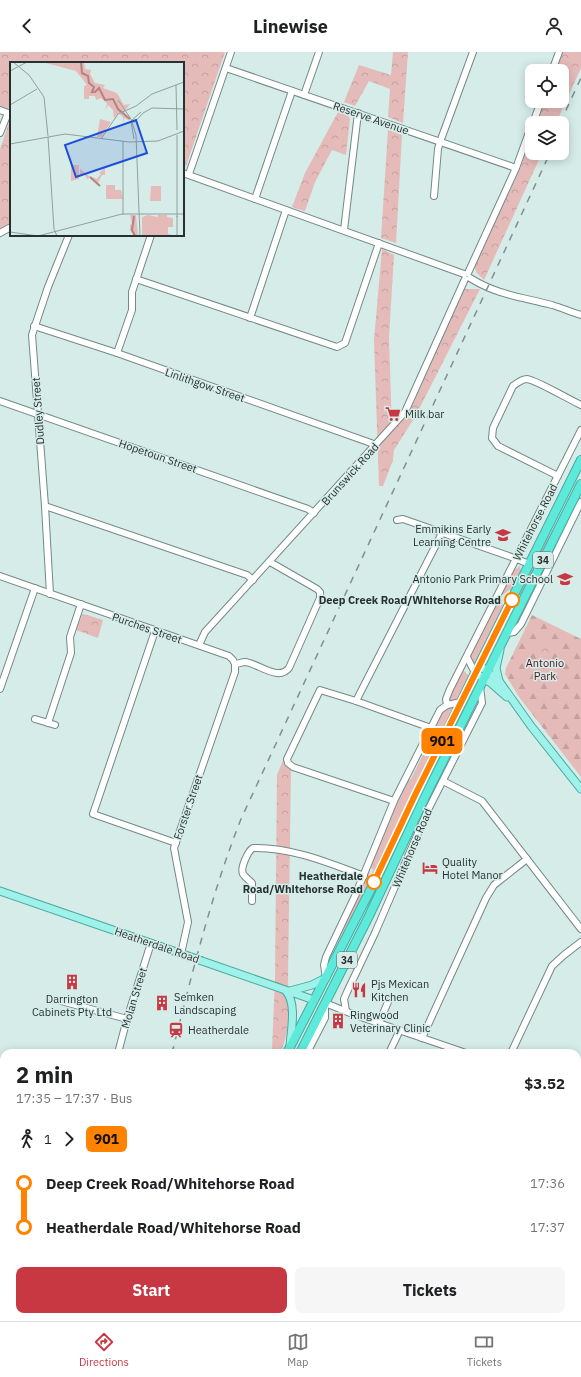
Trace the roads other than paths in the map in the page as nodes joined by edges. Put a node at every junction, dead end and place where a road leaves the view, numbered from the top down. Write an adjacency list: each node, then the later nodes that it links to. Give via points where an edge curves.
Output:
1 (231, 52): 6 (street)
2 (319, 52): 8 (street)
3 (473, 52): 13 (street)
4 (560, 52): 5 (street)
5 (555, 64)
6 (226, 68): 7 (street, Reserve Avenue); 16 (street)
7 (292, 91): 8 (street, Reserve Avenue); 18 (street)
8 (304, 95): 11 (street, Reserve Avenue)
9 (0, 110): 10 (street)
10 (9, 113): 12 (street)
11 (358, 114): 13 (street, Reserve Avenue); 21 (street)
12 (0, 133)
13 (440, 142): 15 (street, Reserve Avenue); 17 (street)
14 (525, 143): 15 (street, Brunswick Road)
15 (516, 168): 26 (street, Brunswick Road)
16 (186, 173): 18 (street)
17 (434, 196)
18 (255, 199): 19 (street)
19 (286, 210): 21 (street); 29 (street)
20 (10, 228): 22 (street)
21 (344, 230): 25 (street)
22 (0, 233)
23 (69, 236): 30 (street, Dudley Street)
24 (151, 236): 27 (street)
25 (379, 243): 26 (street); 29 (street, via 345,343 338,347)
26 (467, 276): 28 (street, via 503,294); 36 (street, Brunswick Road, via 405,412)
27 (136, 279): 29 (street); 31 (street, via 132,292 132,310)
28 (581, 315)
29 (250, 318)
30 (34, 326): 31 (street, Linlithgow Street); 34 (street, Dudley Street, via 32,334)
31 (117, 353): 36 (street, Linlithgow Street)
32 (0, 401): 34 (street, Hopetoun Street)
33 (581, 405): 38 (street, via 525,379 513,386 493,428 492,438 498,446)
34 (38, 415): 41 (street, Dudley Street); 42 (street, Hopetoun Street)
35 (581, 430): 38 (street, Whitehorse Road)
36 (375, 446): 42 (street, Brunswick Road)
37 (581, 460): 47 (highway, Whitehorse Road / 34)
38 (558, 476): 45 (street, Whitehorse Road)
39 (581, 484): 54 (highway, Whitehorse Road / 34)
40 (581, 502): 54 (street, Whitehorse Road, via 521,624 514,632)
41 (45, 506): 49 (street, via 248,575); 51 (street, Dudley Street)
42 (314, 513): 46 (street, Brunswick Road)
43 (397, 520): 44 (street, via 402,519)
44 (442, 533): 45 (street); 64 (street)
45 (517, 559): 47 (street); 57 (street, Whitehorse Road)
46 (270, 562): 49 (street, Brunswick Road); 58 (street, via 317,589 320,598 286,672 278,674 246,662)
47 (529, 564): 59 (highway, Whitehorse Road / 34)
48 (0, 576): 50 (street, Purches Street)
49 (253, 580): 56 (street, Brunswick Road, via 205,632)
50 (35, 588): 51 (street, Purches Street); 63 (street)
51 (50, 594): 52 (street, Purches Street)
52 (81, 604): 53 (street, Purches Street); 69 (street, via 70,636 71,653)
53 (155, 631): 56 (street, Purches Street); 75 (street, via 93,814)
54 (507, 634): 55 (highway, Whitehorse Road / 34)
55 (501, 644): 60 (highway, Whitehorse Road / 34); 61 (main road, via 496,668)
56 (199, 646): 58 (street, Purches Street, via 229,656)
57 (467, 657): 59 (street); 66 (street, Whitehorse Road, via 446,699)
58 (236, 664): 75 (street, Forster Street)
59 (477, 669): 60 (main road); 65 (highway, Whitehorse Road / 34)
60 (486, 675): 61 (main road); 62 (highway, Whitehorse Road / 34); 67 (main road)
61 (499, 682): 67 (main road)
62 (480, 687): 72 (street, Whitehorse Road, via 482,703); 85 (highway, Whitehorse Road / 34)
63 (0, 689)
64 (356, 701): 71 (street); 74 (street, via 320,690 287,758 288,763 293,768)
65 (462, 702): 66 (street); 84 (highway, Whitehorse Road / 34, via 376,879)
66 (447, 705): 71 (street, Whitehorse Road, via 440,710)
67 (516, 705): 73 (main road)
68 (35, 719): 69 (street)
69 (48, 723): 70 (street)
70 (55, 725)
71 (431, 728): 74 (street, Whitehorse Road)
72 (442, 781): 76 (street, via 482,801); 92 (street, Whitehorse Road, via 344,999)
73 (581, 789)
74 (394, 801): 77 (street, Whitehorse Road)
75 (176, 842): 83 (street, Forster Street, via 174,852 188,922)
76 (527, 859): 80 (street); 96 (street, via 494,885 486,898)
77 (364, 876): 79 (street, via 281,849 253,848 242,871 252,883); 84 (street, Whitehorse Road)
78 (0, 891): 82 (main road, Heatherdale Road)
79 (252, 901)
80 (581, 929)
81 (581, 942): 104 (street, via 552,966)
82 (151, 943): 83 (main road, Heatherdale Road); 93 (street, Molan Street)
83 (181, 954): 87 (main road, Heatherdale Road, bridge)
84 (328, 964): 85 (highway); 86 (highway, Whitehorse Road / 34)
85 (342, 971): 91 (highway, Whitehorse Road / 34)
86 (326, 978): 87 (main road, via 312,986); 88 (highway, Whitehorse Road / 34)
87 (287, 990): 88 (main road, Heatherdale Road); 98 (main road, via 292,1005)
88 (314, 1000): 91 (highway); 99 (highway, 34)
89 (61, 1001): 93 (street)
90 (388, 1002): 94 (street)
91 (326, 1003): 92 (street); 100 (highway, 34); 101 (street, Whitehorse Road, via 325,1018)
92 (346, 1011): 94 (street)
93 (127, 1019): 97 (street, Molan Street)
94 (379, 1023): 95 (street)
95 (400, 1030): 96 (street); 102 (street)
96 (422, 1038): 103 (street)
97 (119, 1049)
98 (289, 1049)
99 (290, 1049)
100 (302, 1049)
101 (309, 1049)
102 (391, 1049)
103 (454, 1049)
104 (513, 1049)
105 (581, 1093): 106 (street)
106 (581, 1113)

